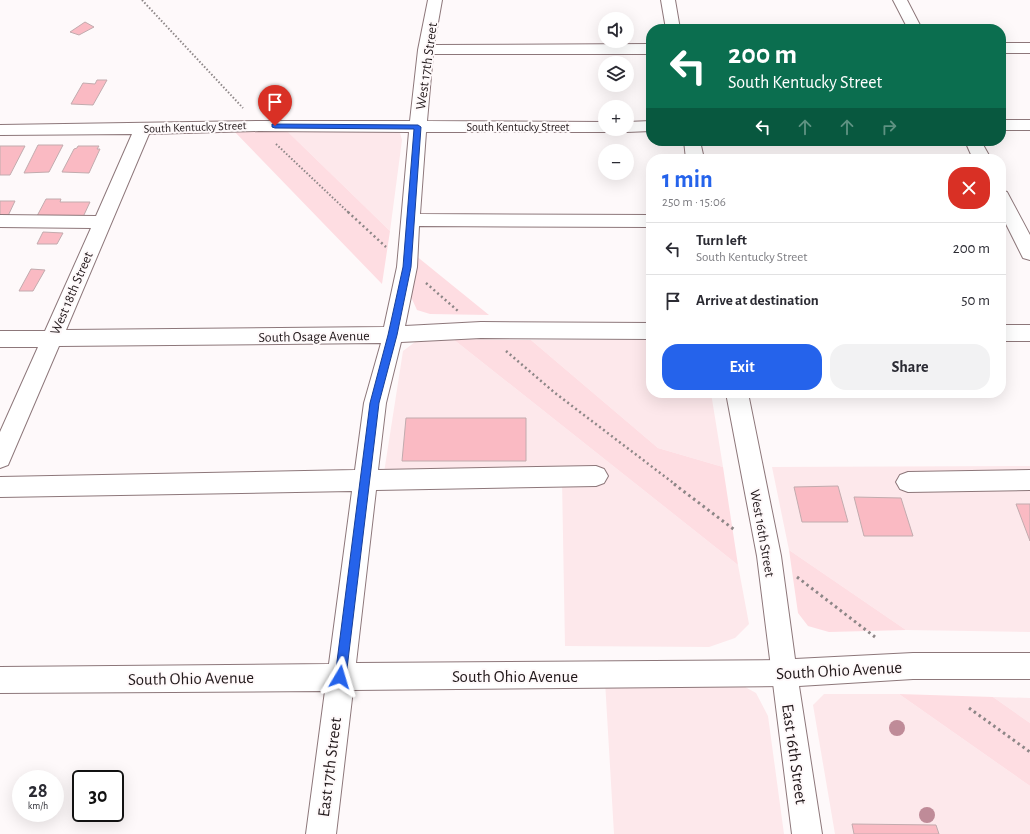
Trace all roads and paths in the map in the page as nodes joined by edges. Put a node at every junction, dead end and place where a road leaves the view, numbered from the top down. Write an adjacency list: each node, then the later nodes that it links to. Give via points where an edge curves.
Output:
1 (434, 0): 9 (street, West 17th Street)
2 (668, 0): 4 (street)
3 (900, 0): 5 (street)
4 (672, 24)
5 (912, 24)
6 (1006, 48): 7 (street)
7 (1030, 48)
8 (646, 49): 9 (street)
9 (426, 50): 13 (street, West 17th Street)
10 (1006, 125): 11 (street)
11 (1030, 125)
12 (646, 126): 15 (street)
13 (418, 127): 14 (street, South Kentucky Street); 16 (street, South Kentucky Street, via 259,126); 20 (street, West 17th Street)
14 (598, 127)
15 (634, 127)
16 (143, 129): 17 (street, South Kentucky Street); 23 (street, West 18th Street)
17 (0, 130)
18 (1006, 204): 19 (street)
19 (1014, 218): 24 (street)
20 (411, 220): 22 (street); 28 (street, West 17th Street, via 407,267)
21 (0, 221): 23 (street)
22 (646, 221)
23 (102, 222): 29 (street, West 18th Street)
24 (1030, 254)
25 (646, 331): 28 (street, South Osage Avenue, via 481,330)
26 (1006, 332): 27 (street)
27 (1030, 333)
28 (393, 335): 29 (street, South Osage Avenue); 34 (street, West 17th Street, via 375,403)
29 (52, 338): 30 (street, South Osage Avenue); 32 (street, West 18th Street)
30 (0, 339)
31 (738, 398): 41 (street, West 16th Street, via 769,556)
32 (0, 458)
33 (596, 476): 34 (street)
34 (365, 480): 37 (street); 42 (street, West 17th Street)
35 (1030, 480): 36 (street)
36 (908, 482)
37 (0, 487)
38 (793, 574): 39 (path)
39 (875, 637)
40 (1030, 666): 41 (street, South Ohio Avenue, via 913,666)
41 (784, 674): 42 (street, South Ohio Avenue); 47 (street, East 16th Street)
42 (340, 677): 43 (street, South Ohio Avenue); 46 (street, East 17th Street)
43 (0, 680)
44 (969, 708): 45 (path)
45 (1030, 752)
46 (321, 834)
47 (807, 834)

